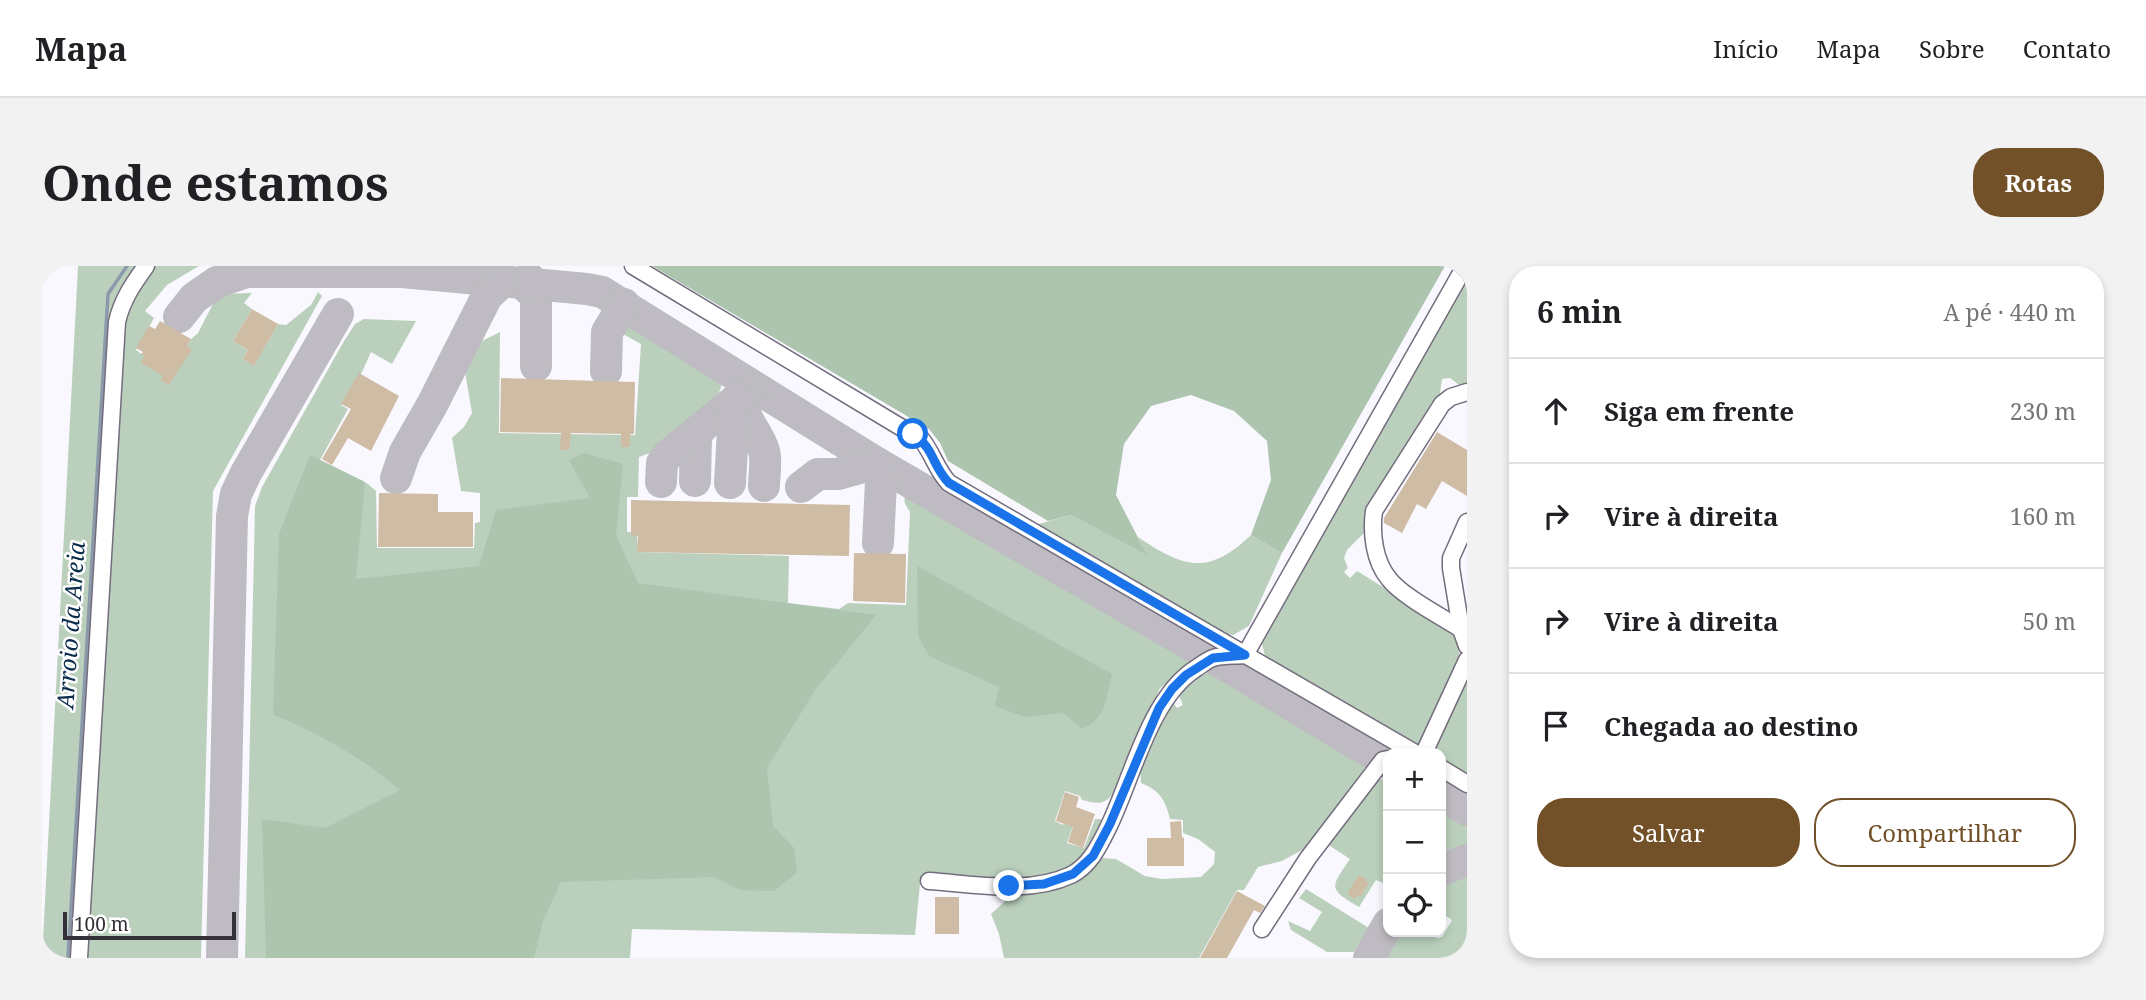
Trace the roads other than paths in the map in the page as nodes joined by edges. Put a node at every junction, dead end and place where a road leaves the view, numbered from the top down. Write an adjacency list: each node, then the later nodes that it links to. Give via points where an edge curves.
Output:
1 (146, 266): 17 (lane, via 128,292 117,322)
2 (633, 266): 8 (lane, via 922,440 949,483)
3 (1465, 266): 8 (lane)
4 (1467, 392): 6 (lane, via 1442,404 1374,510 1372,524 1372,539 1388,578)
5 (1467, 522): 6 (lane, via 1451,558)
6 (1461, 629): 7 (lane)
7 (1467, 646)
8 (1245, 655): 10 (lane); 15 (lane, via 1213,658 1172,689 1159,708 1093,856 1073,874 1044,884 1009,886)
9 (1467, 660): 11 (lane)
10 (1406, 748)
11 (1426, 748)
12 (1383, 760): 16 (lane, via 1308,858)
13 (1446, 771): 14 (lane)
14 (1467, 784)
15 (929, 881)
16 (1262, 929)
17 (79, 958)

